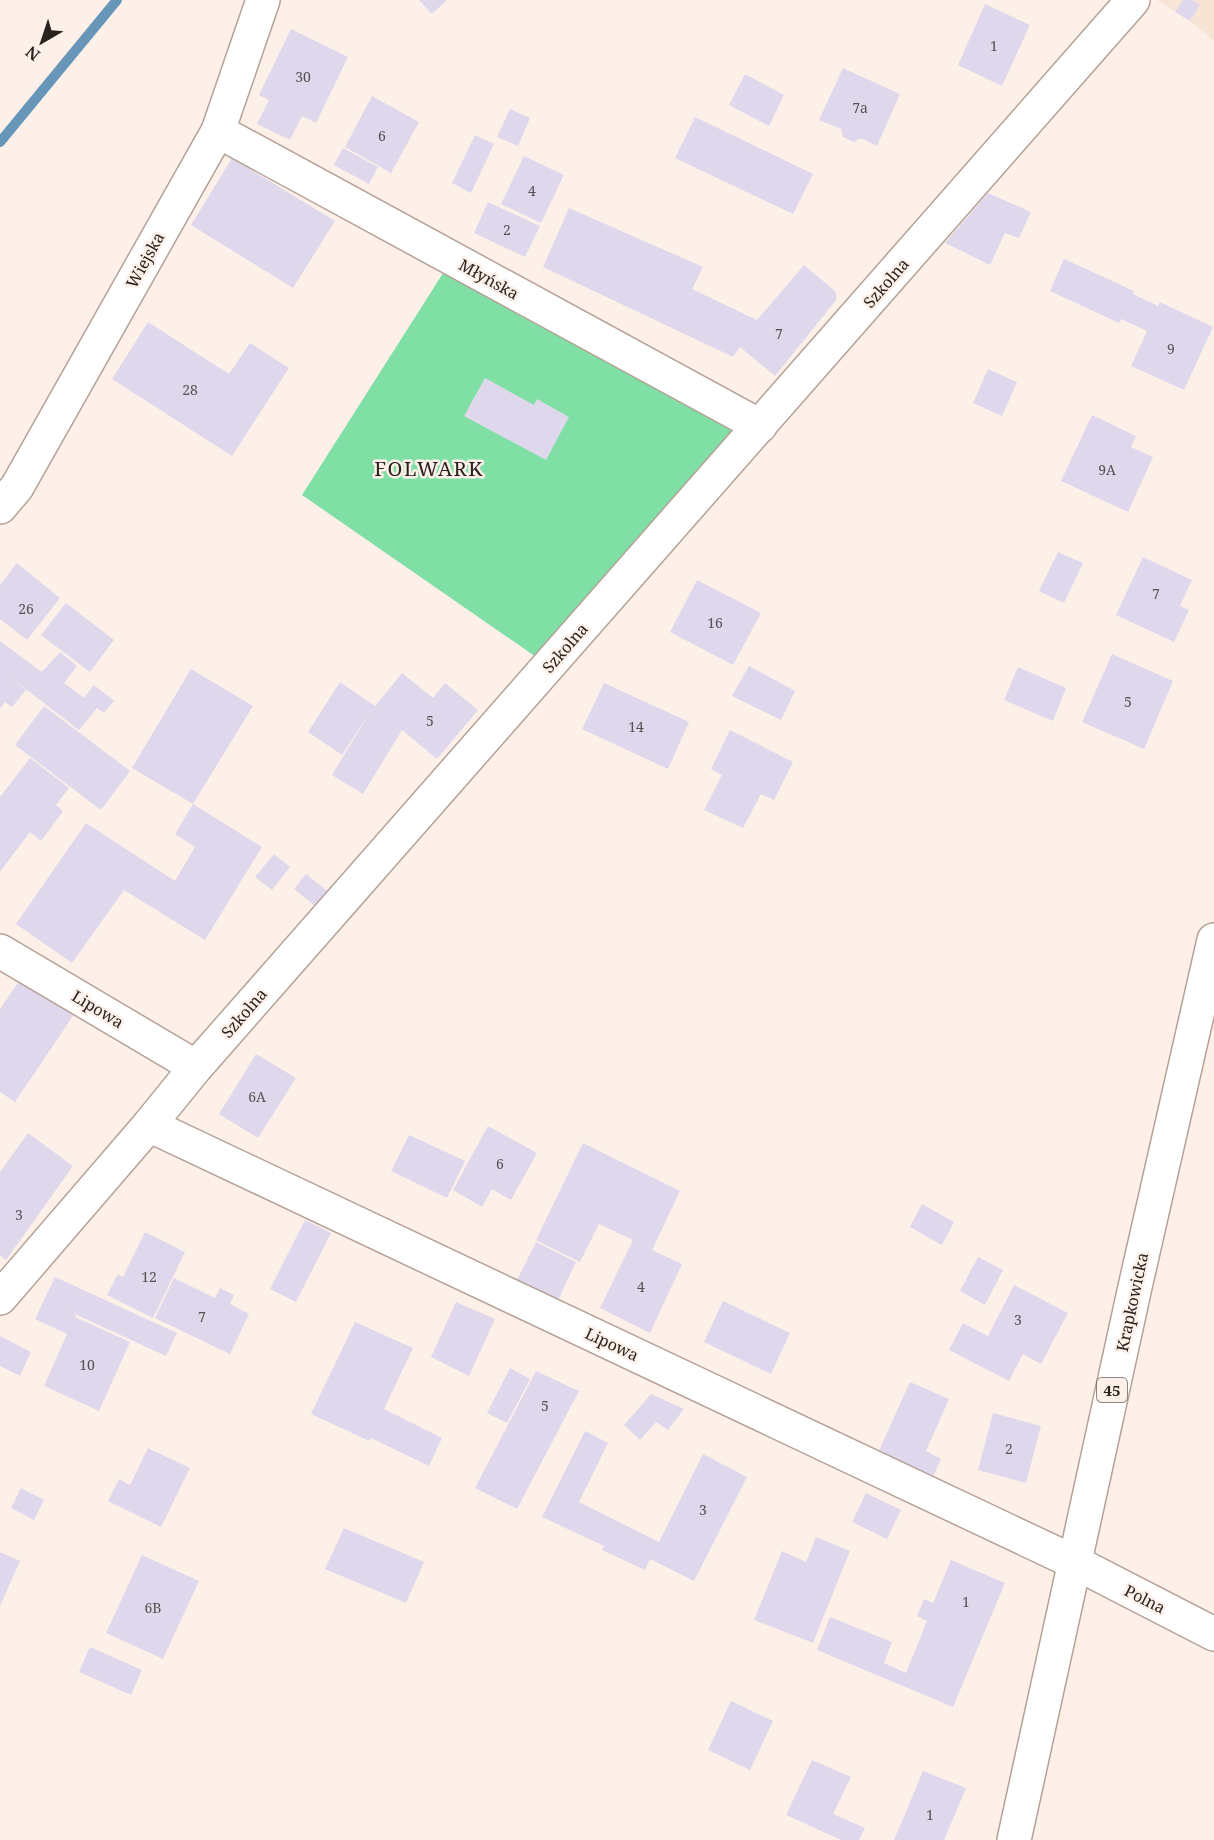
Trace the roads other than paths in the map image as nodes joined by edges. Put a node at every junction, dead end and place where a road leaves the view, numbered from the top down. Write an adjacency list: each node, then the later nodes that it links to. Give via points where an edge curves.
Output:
1 (263, 0): 3 (street, Wiejska)
2 (1130, 1): 4 (street, Szkolna)
3 (218, 131): 4 (street, Młyńska); 5 (street, Wiejska, via 17,488)
4 (760, 426): 8 (street, Szkolna)
5 (0, 507)
6 (1214, 940): 11 (street, Krapkowicka / 45)
7 (0, 951): 8 (street, Lipowa)
8 (196, 1067): 9 (street, Szkolna)
9 (149, 1125): 10 (street, Szkolna); 11 (street, Lipowa)
10 (0, 1298)
11 (1076, 1563): 12 (street, Polna); 13 (street, Krapkowicka / 45)
12 (1214, 1634)
13 (1014, 1840)

